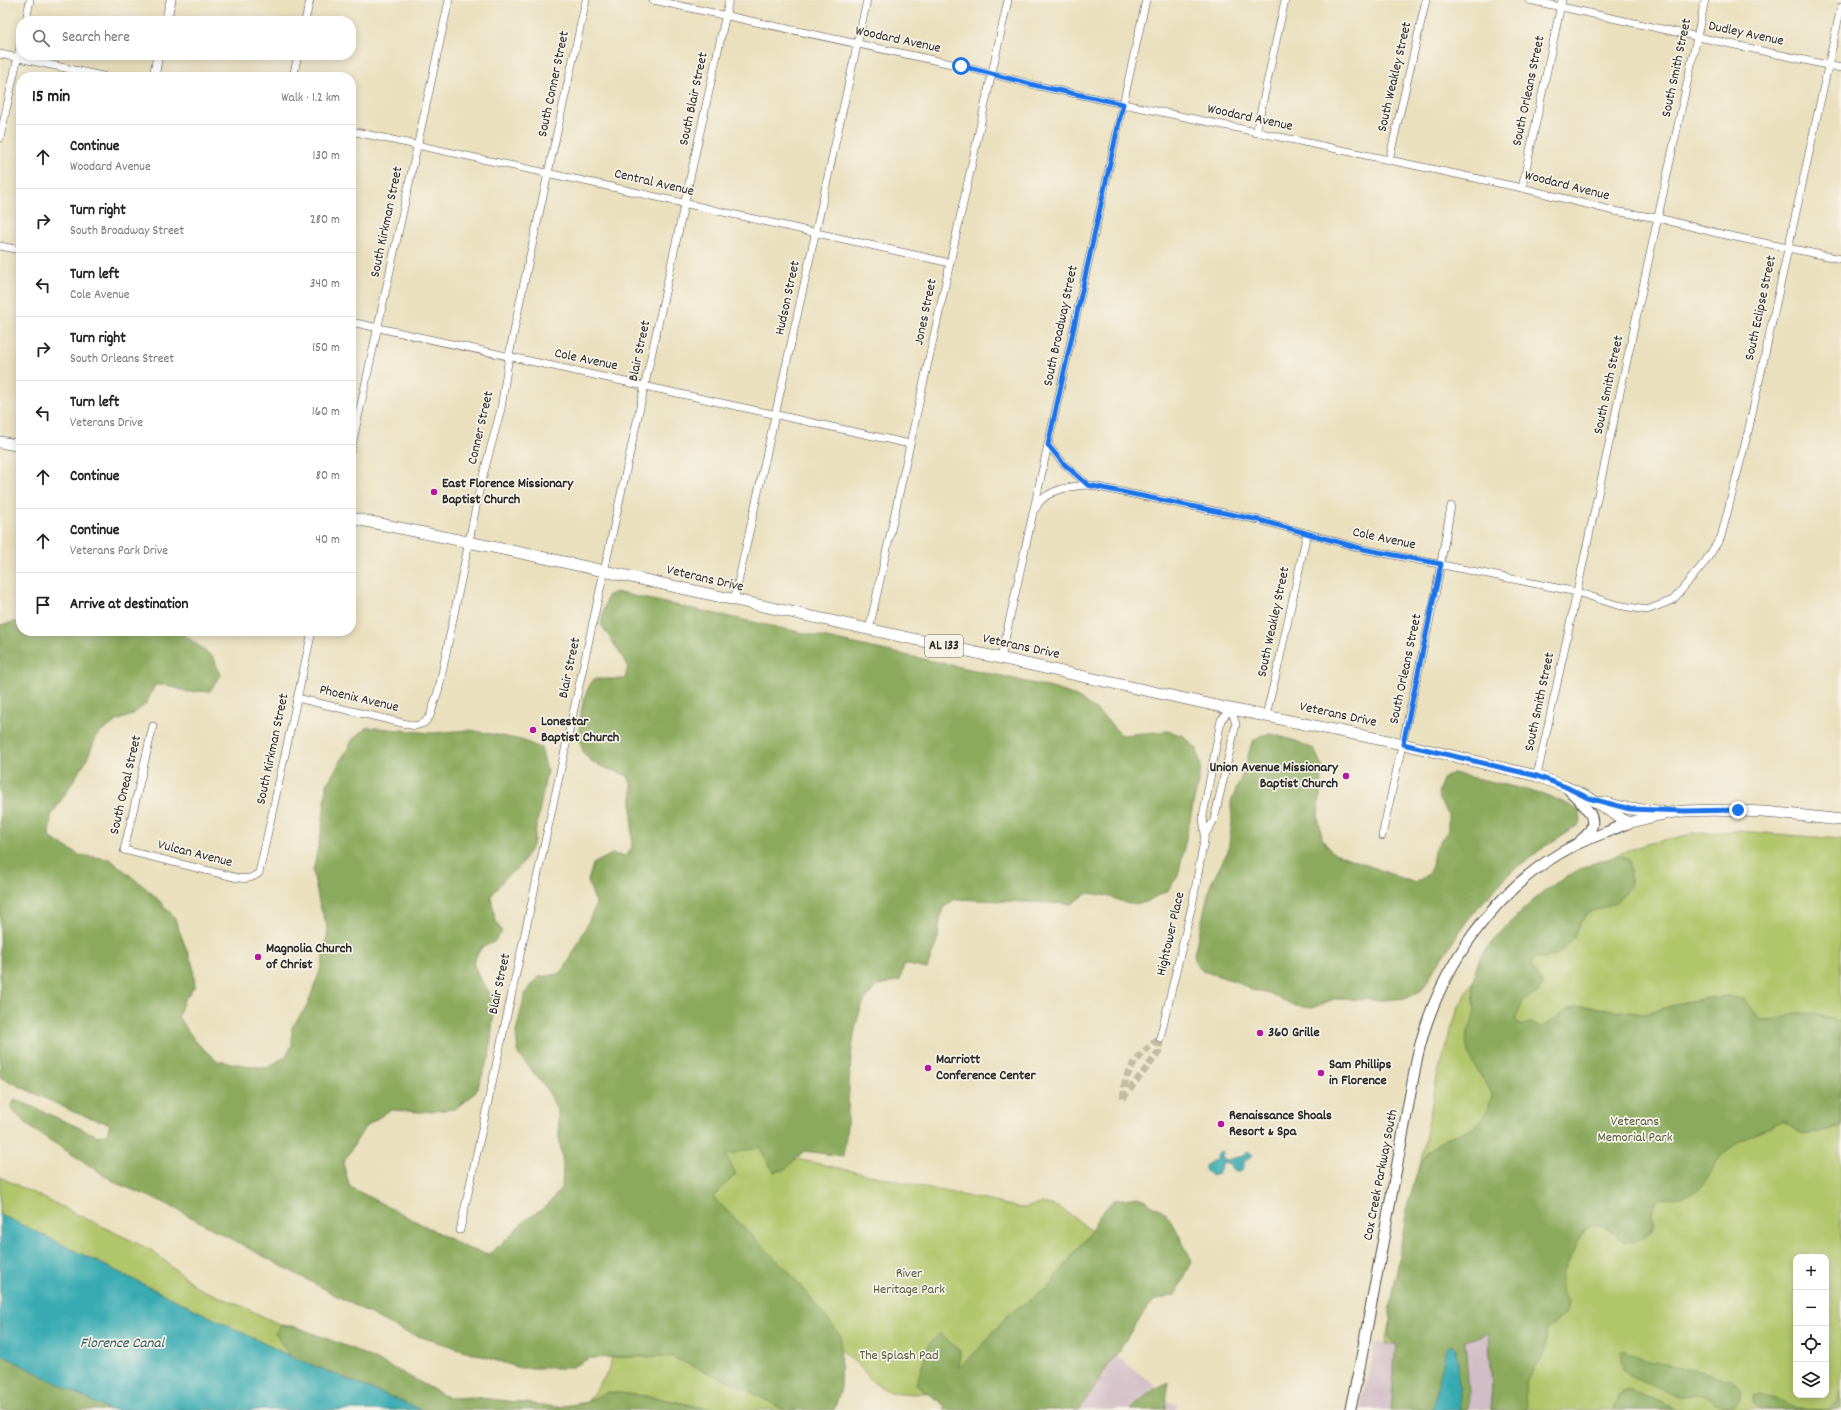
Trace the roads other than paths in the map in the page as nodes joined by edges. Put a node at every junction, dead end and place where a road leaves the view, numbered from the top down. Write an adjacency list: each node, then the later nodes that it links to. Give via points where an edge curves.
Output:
1 (30, 0): 18 (street)
2 (171, 0): 19 (street)
3 (310, 0): 20 (street)
4 (449, 0): 39 (street, South Kirkman Street)
5 (586, 0): 41 (street, South Conner Street)
6 (653, 0): 17 (street, Woodard Avenue)
7 (729, 0): 17 (street, South Blair Street)
8 (867, 0): 22 (street, Hudson Street)
9 (1008, 0): 34 (street, Jones Street)
10 (1146, 0): 35 (street, South Broadway Street)
11 (1285, 0): 37 (street)
12 (1426, 0): 40 (street, South Weakley Street)
13 (1529, 0): 15 (street, Dudley Avenue)
14 (1705, 0): 21 (street, South Smith Street)
15 (1561, 4): 21 (street, Dudley Avenue); 42 (street, South Orleans Street)
16 (1841, 7): 29 (street, South Eclipse Street)
17 (726, 15): 22 (street, Woodard Avenue); 43 (street, South Blair Street)
18 (27, 16)
19 (167, 16)
20 (306, 16)
21 (1697, 37): 29 (street, Dudley Avenue); 44 (street, South Smith Street)
22 (857, 45): 34 (street, Woodard Avenue); 45 (street, Hudson Street)
23 (0, 54): 24 (street)
24 (16, 57)
25 (17, 60): 38 (street)
26 (32, 60): 31 (street)
27 (157, 60): 32 (street)
28 (297, 60): 33 (street)
29 (1828, 66): 30 (street, Dudley Avenue); 47 (street, South Eclipse Street)
30 (1841, 68)
31 (86, 72)
32 (155, 72)
33 (294, 72)
34 (992, 73): 35 (street, Woodard Avenue, via 1038,86); 50 (street, Jones Street)
35 (1123, 104): 37 (street, Woodard Avenue); 60 (street, South Broadway Street)
36 (356, 132): 39 (street, Central Avenue)
37 (1256, 133): 40 (street, Woodard Avenue)
38 (0, 138)
39 (417, 145): 41 (street, Central Avenue); 52 (street, South Kirkman Street)
40 (1389, 160): 42 (street, Woodard Avenue)
41 (548, 174): 43 (street, Central Avenue); 53 (street, Conner Street)
42 (1522, 188): 44 (street, Woodard Avenue, via 1614,211)
43 (685, 204): 45 (street, Central Avenue); 54 (street, Blair Street)
44 (1658, 218): 47 (street, Woodard Avenue); 69 (street, South Smith Street)
45 (815, 233): 50 (street, Central Avenue); 55 (street, Hudson Street)
46 (0, 246): 48 (street)
47 (1787, 248): 49 (street, Woodard Avenue); 70 (street, South Eclipse Street, via 1748,432 1721,537 1705,562)
48 (16, 249)
49 (1841, 260)
50 (950, 262): 58 (street, Jones Street)
51 (356, 323): 52 (street, Cole Avenue)
52 (378, 328): 53 (street, Cole Avenue); 56 (street, South Kirkman Street)
53 (509, 356): 54 (street, Cole Avenue); 66 (street, Conner Street, via 501,409)
54 (645, 386): 55 (street, Cole Avenue); 68 (street, Blair Street)
55 (775, 414): 58 (street, Cole Avenue); 71 (street, Hudson Street)
56 (356, 427)
57 (0, 442): 59 (main road)
58 (910, 444): 72 (street, Jones Street)
59 (16, 445)
60 (1048, 445): 61 (street, Cole Avenue, via 1064,464); 63 (street, South Broadway Street)
61 (1088, 485): 63 (street, Cole Avenue, via 1073,486 1054,492 1038,503); 65 (street, Cole Avenue, via 1259,520)
62 (1451, 506): 67 (street, South Orleans Street)
63 (1032, 515): 74 (street, South Broadway Street)
64 (356, 519): 66 (main road, Veterans Drive / AL 133)
65 (1307, 533): 67 (street, Cole Avenue, via 1363,549); 77 (street, South Weakley Street)
66 (468, 542): 68 (main road, Veterans Drive / AL 133); 79 (street, Conner Street, via 439,688 430,716 424,723)
67 (1441, 564): 69 (street, Cole Avenue); 80 (street, South Orleans Street)
68 (604, 572): 71 (main road, Veterans Drive / AL 133); 93 (street, Blair Street)
69 (1577, 592): 70 (street, Cole Avenue, via 1617,605 1647,610); 81 (street, South Smith Street)
70 (1673, 600)
71 (734, 601): 72 (main road, Veterans Drive / AL 133)
72 (869, 630): 74 (main road, Veterans Drive / AL 133)
73 (311, 636): 75 (street, South Kirkman Street)
74 (1001, 658): 76 (main road, Veterans Drive / AL 133)
75 (297, 698): 79 (street, Phoenix Avenue); 91 (street, South Kirkman Street)
76 (1231, 709): 77 (main road, Veterans Drive / AL 133); 87 (street, Hightower Place, via 1221,720 1203,816); 87 (street, Hightower Place, via 1236,724 1214,820)
77 (1266, 715): 80 (main road, Veterans Drive / AL 133)
78 (152, 726): 90 (street, South Oneal Street)
79 (415, 726)
80 (1403, 744): 81 (main road, Veterans Drive / AL 133); 88 (street, South Orleans Street)
81 (1537, 776): 82 (main road, Veterans Drive / AL 133)
82 (1566, 787): 83 (main road, Veterans Drive / AL 133); 89 (main road, via 1591,811 1593,818 1590,832)
83 (1588, 798): 84 (main road, via 1630,809); 86 (main road, Veterans Drive / AL 133)
84 (1685, 811): 85 (main road, via 1758,811); 86 (main road, via 1656,815)
85 (1841, 820)
86 (1628, 823): 89 (main road, Cox Creek Parkway South)
87 (1205, 835): 92 (street, Hightower Place, via 1193,901)
88 (1382, 836)
89 (1575, 845): 94 (main road, Cox Creek Parkway South, via 1522,882 1486,918 1451,969 1426,1022)
90 (124, 850): 91 (street, Vulcan Avenue, via 238,878 248,879)
91 (259, 874)
92 (1160, 1038)
93 (460, 1230)
94 (1350, 1410)

